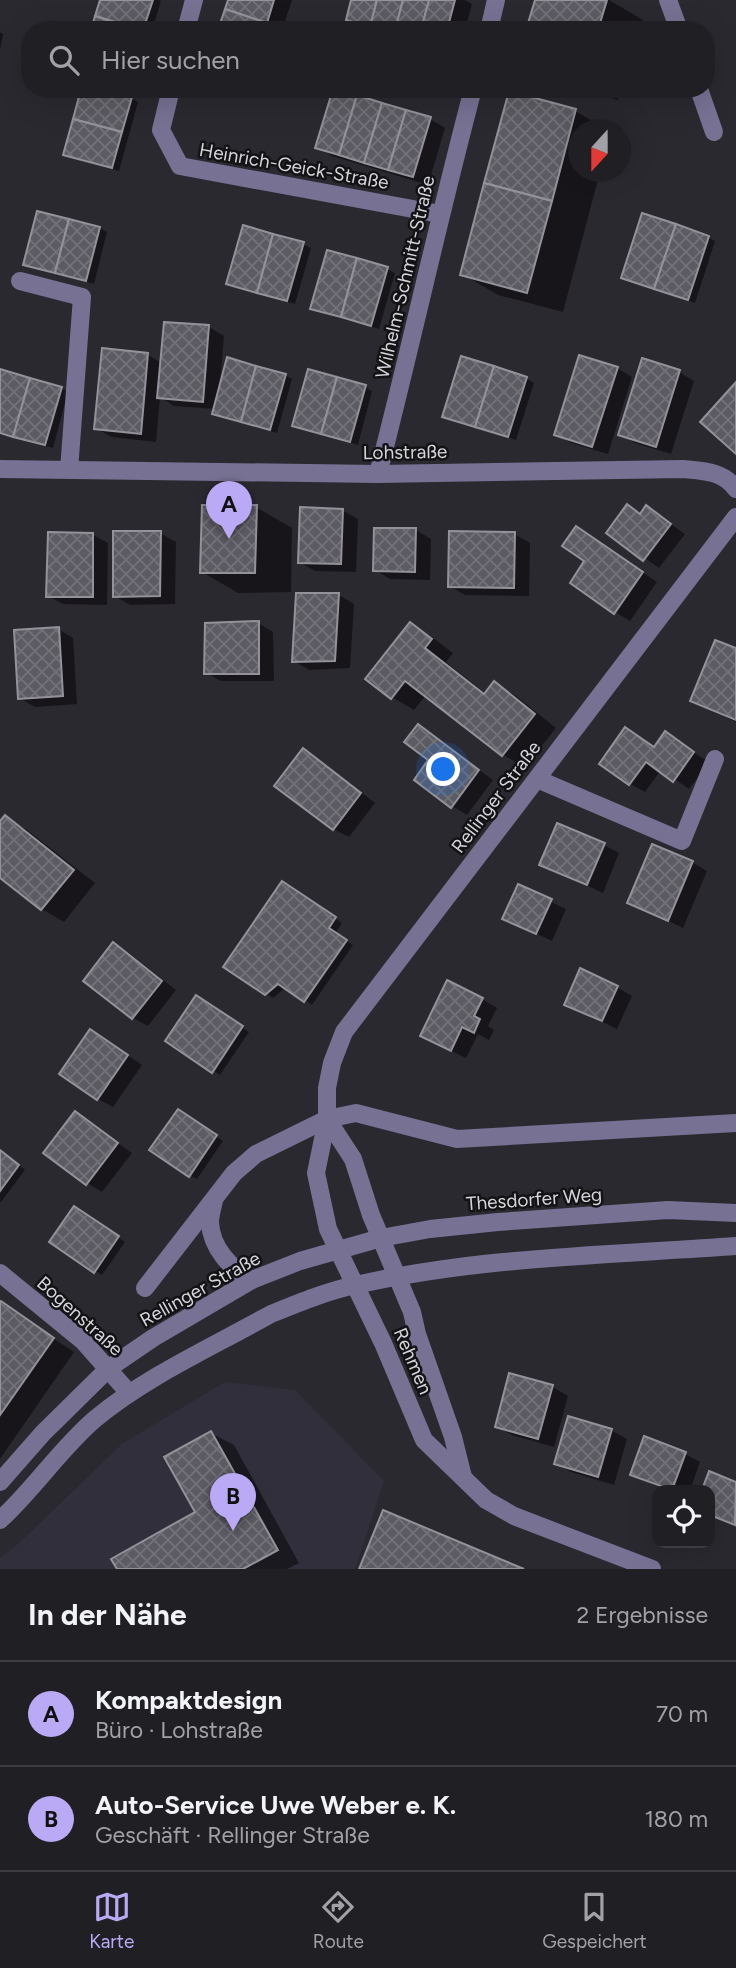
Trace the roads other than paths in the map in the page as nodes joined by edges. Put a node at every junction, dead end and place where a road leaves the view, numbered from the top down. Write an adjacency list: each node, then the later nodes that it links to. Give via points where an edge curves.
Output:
1 (194, 0): 4 (street)
2 (496, 0): 5 (street)
3 (668, 0): 6 (street)
4 (188, 21)
5 (491, 21)
6 (675, 21)
7 (169, 98): 11 (street, Heinrich-Geick-Straße, via 161,130 180,166)
8 (471, 98): 11 (street, Wilhelm-Schmitt-Straße)
9 (702, 98): 10 (street)
10 (714, 132)
11 (440, 214): 15 (street, Wilhelm-Schmitt-Straße)
12 (20, 281): 14 (street, via 82,297)
13 (0, 469): 14 (street, Lohstraße)
14 (69, 470): 15 (street, Lohstraße)
15 (378, 474): 16 (street, Lohstraße, via 683,469 729,478)
16 (736, 489)
17 (736, 517): 19 (street, Rellinger Straße)
18 (715, 759): 19 (street, via 682,841)
19 (537, 779): 20 (street, Rellinger Straße, via 344,1032 327,1088)
20 (327, 1119): 21 (street, Rellinger Straße, via 356,1113 457,1139); 22 (street, Rellinger Straße, via 256,1154); 24 (street, via 353,1158); 26 (street, Rellinger Straße, via 316,1173 328,1229)
21 (736, 1123)
22 (214, 1199): 29 (street, via 210,1222 215,1244 237,1273); 31 (street, Rellinger Straße)
23 (736, 1213): 24 (street, Thesdorfer Weg, via 668,1210 498,1222)
24 (381, 1238): 26 (street, Thesdorfer Weg); 28 (street)
25 (736, 1246): 28 (street, via 467,1266)
26 (338, 1249): 29 (street, Rellinger Straße); 30 (street, Rehmen)
27 (0, 1273): 32 (street, Bogenstraße)
28 (398, 1278): 30 (street); 34 (street, Rehmen)
29 (252, 1280): 32 (street, Rellinger Straße)
30 (355, 1285): 33 (street, via 271,1314); 34 (street, Rehmen, via 424,1440)
31 (145, 1288)
32 (109, 1368): 33 (street, Bogenstraße); 35 (street, Rellinger Straße)
33 (129, 1393): 36 (street, via 54,1458)
34 (464, 1478): 37 (street, Rehmen, via 486,1500 514,1516)
35 (0, 1482)
36 (0, 1520)
37 (652, 1569)

